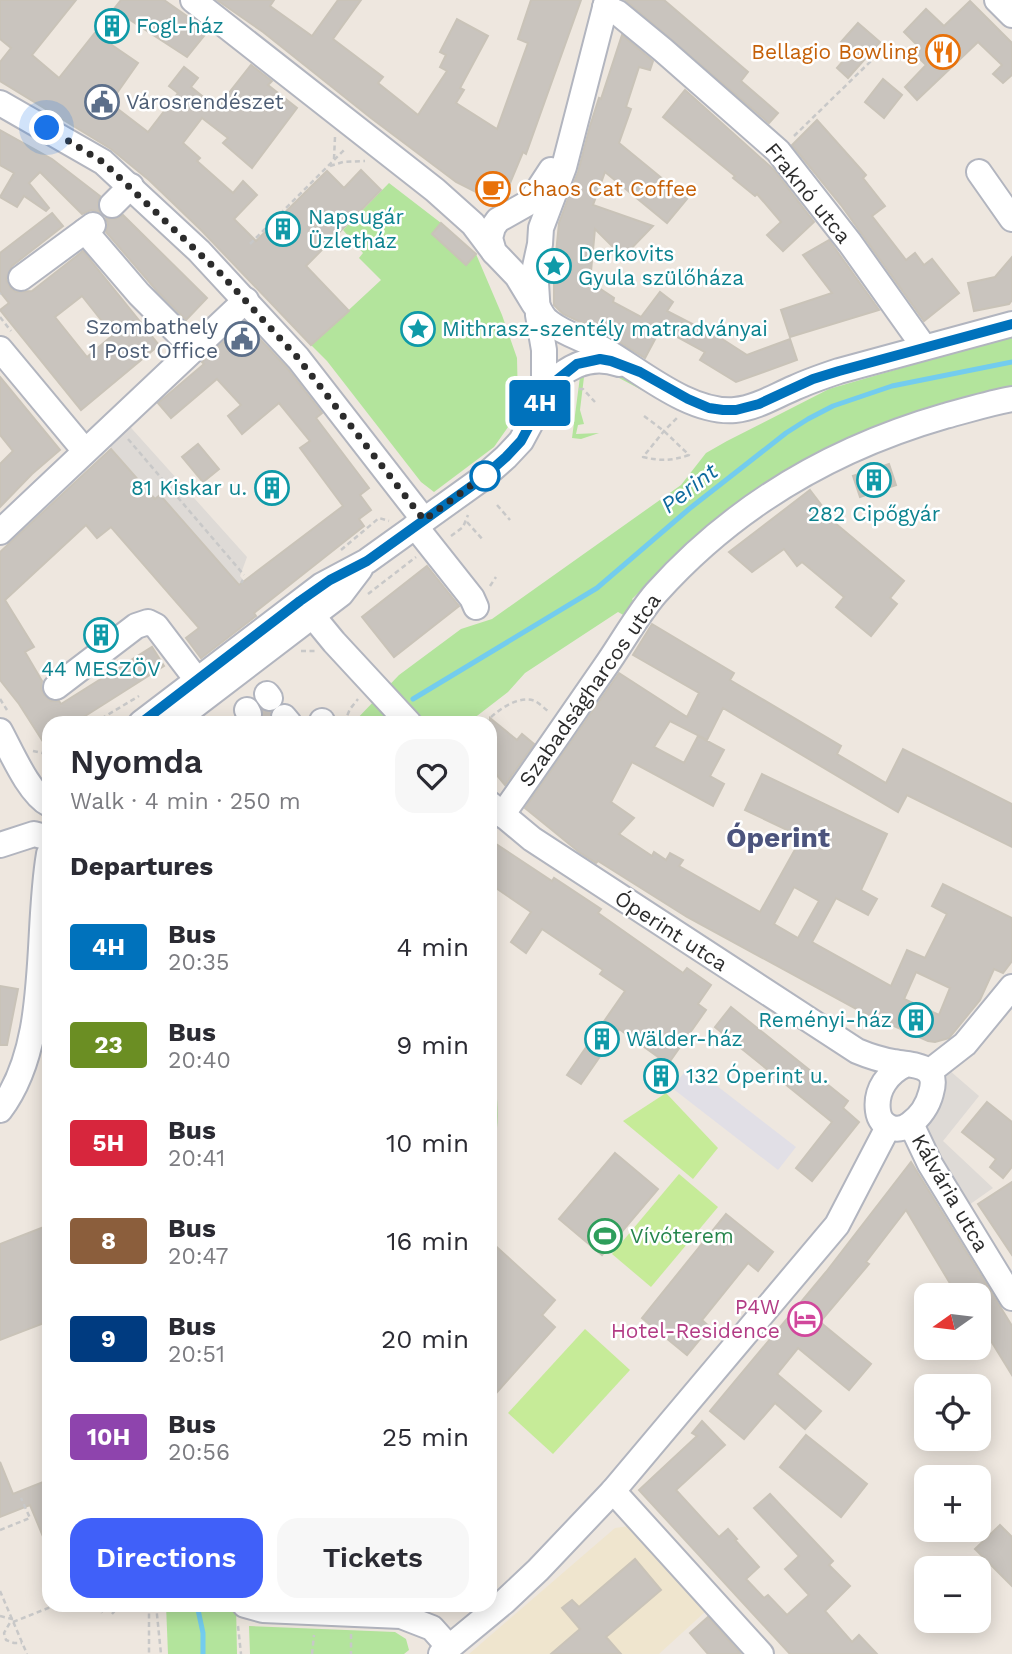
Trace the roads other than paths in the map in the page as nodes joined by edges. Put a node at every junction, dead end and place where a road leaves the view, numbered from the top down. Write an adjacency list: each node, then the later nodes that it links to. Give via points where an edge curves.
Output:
1 (193, 0): 7 (street)
2 (606, 4): 4 (street); 17 (street, Fraknó utca, via 778,151)
3 (0, 103): 6 (street, via 103,162)
4 (578, 109): 9 (street, via 545,181 526,206); 11 (street)
5 (979, 172): 10 (street)
6 (131, 186): 8 (street); 14 (street)
7 (435, 190): 9 (street, via 481,212); 12 (street, via 473,224)
8 (112, 205)
9 (508, 215): 11 (street, via 530,218); 12 (street, via 498,220 490,238)
10 (1012, 219)
11 (539, 242): 12 (street, via 533,258 520,264); 15 (street, via 535,267)
12 (498, 257): 15 (street)
13 (21, 278): 19 (street, via 89,228 139,293)
14 (246, 300): 19 (street); 24 (street, via 304,365)
15 (538, 309): 20 (street, via 549,322); 21 (street, via 544,350)
16 (1012, 324): 17 (street)
17 (924, 347): 20 (street, via 813,379 736,410 709,408)
18 (0, 349): 23 (street)
19 (194, 349): 23 (street)
20 (640, 372): 21 (street, via 611,361 590,360 575,365)
21 (542, 392): 24 (street, via 530,425 506,457)
22 (1012, 399): 35 (street, Szabadságharcos utca, via 866,443 764,498 692,557 657,593 557,718)
23 (85, 450): 25 (street)
24 (419, 523): 26 (street); 27 (street, via 367,561 345,590)
25 (0, 532)
26 (476, 607)
27 (306, 608): 28 (street); 31 (street); 32 (street, via 373,695)
28 (197, 680): 29 (street, via 156,626 148,622 136,626); 30 (street)
29 (56, 687)
30 (157, 716)
31 (158, 716)
32 (400, 716)
33 (0, 732): 34 (street)
34 (42, 800)
35 (497, 808)
36 (497, 810): 41 (street, Óperint utca, via 532,839)
37 (42, 836): 38 (street, via 34,834)
38 (0, 845)
39 (42, 934): 44 (street, via 33,1036 22,1072)
40 (1012, 987): 42 (street, via 951,1058)
41 (857, 1051): 42 (street, Óperint utca); 43 (street, Óperint utca, via 872,1071)
42 (918, 1068): 43 (street, via 888,1077); 45 (street, via 932,1091 926,1106)
43 (878, 1094): 45 (street, via 879,1119)
44 (0, 1110)
45 (900, 1125): 46 (street, Kálvária utca, via 930,1164); 47 (street, via 837,1225)
46 (1012, 1298)
47 (613, 1490): 48 (street); 52 (street)
48 (497, 1606)
49 (309, 1612): 51 (street, via 401,1616 427,1625)
50 (490, 1612): 51 (street)
51 (445, 1651)
52 (761, 1654)

